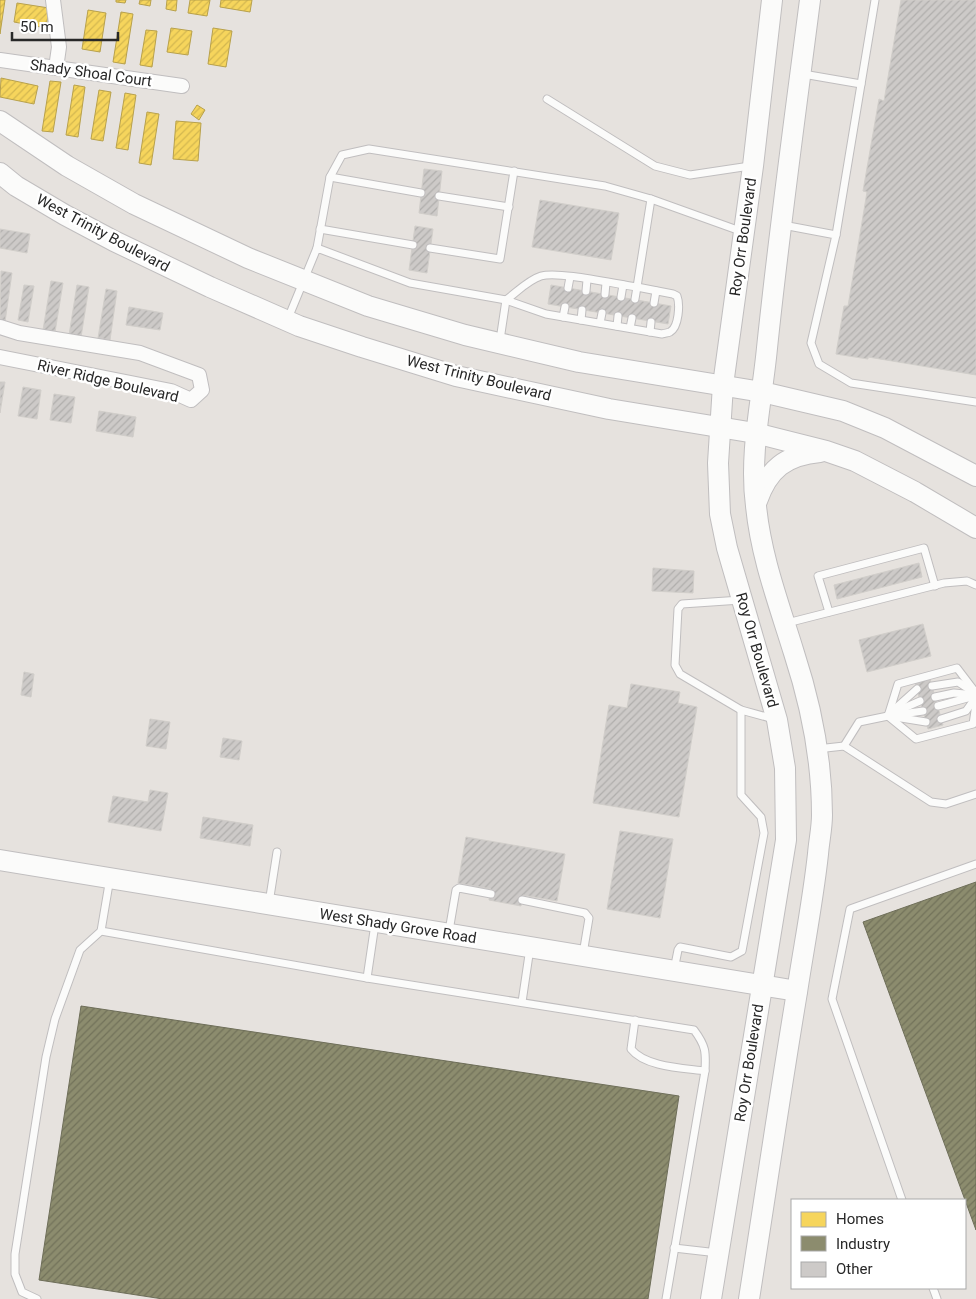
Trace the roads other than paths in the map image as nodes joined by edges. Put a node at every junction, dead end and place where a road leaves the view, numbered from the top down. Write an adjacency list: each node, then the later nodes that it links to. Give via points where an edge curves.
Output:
1 (54, 0): 6 (street, via 59,47)
2 (772, 0): 12 (main road, Roy Orr Boulevard)
3 (810, 0): 7 (main road)
4 (875, 0): 8 (lane)
5 (0, 60): 6 (street, Shady Shoal Court)
6 (56, 68): 9 (street, Shady Shoal Court)
7 (800, 74): 8 (lane); 20 (main road)
8 (861, 84): 23 (lane)
9 (182, 86)
10 (547, 99): 12 (lane, via 655,166 690,175)
11 (0, 121): 29 (main road, via 67,166 134,204)
12 (753, 166): 22 (main road, Roy Orr Boulevard)
13 (514, 171): 15 (lane, via 369,149 342,155); 18 (lane, via 605,186); 19 (lane)
14 (0, 172): 48 (main road, West Trinity Boulevard, via 16,186 106,236)
15 (330, 177): 16 (lane); 21 (lane)
16 (421, 193)
17 (439, 196): 19 (lane)
18 (651, 199): 22 (lane); 32 (lane)
19 (509, 207): 26 (lane, via 500,259)
20 (780, 225): 23 (lane); 58 (main road)
21 (320, 229): 24 (lane); 25 (lane)
22 (743, 233): 57 (main road, Roy Orr Boulevard)
23 (836, 235): 59 (lane, via 811,343 819,364 851,383)
24 (413, 245)
25 (316, 248): 29 (lane); 38 (lane, via 410,283)
26 (430, 248)
27 (570, 277): 28 (lane); 33 (lane); 38 (lane, via 541,276)
28 (588, 280): 30 (lane); 34 (lane)
29 (304, 281): 48 (lane); 55 (main road, via 377,309)
30 (606, 283): 31 (lane); 36 (lane)
31 (623, 285): 32 (lane); 37 (lane)
32 (637, 287): 35 (lane); 39 (lane)
33 (568, 288)
34 (586, 291)
35 (656, 291): 40 (lane); 54 (lane, via 677,296 679,302 675,326 670,332)
36 (605, 294)
37 (621, 297)
38 (506, 300): 45 (lane); 55 (lane)
39 (635, 300)
40 (654, 303)
41 (565, 307): 45 (lane)
42 (582, 310): 47 (lane)
43 (602, 313): 50 (lane)
44 (618, 316): 51 (lane)
45 (563, 317): 47 (lane)
46 (632, 318): 53 (lane)
47 (581, 320): 50 (lane)
48 (287, 321): 60 (main road, West Trinity Boulevard, via 456,376 609,409)
49 (651, 322): 54 (lane)
50 (600, 323): 51 (lane)
51 (616, 326): 53 (lane)
52 (0, 327): 56 (street, River Ridge Boulevard, via 140,353 199,375 202,390 190,400 171,392)
53 (630, 328): 54 (lane)
54 (650, 332)
55 (500, 343): 57 (main road, via 579,362)
56 (0, 357)
57 (722, 385): 58 (main road); 60 (main road, Roy Orr Boulevard)
58 (762, 392): 61 (main road); 63 (main road, via 843,411 884,428)
59 (976, 402)
60 (720, 427): 61 (main road, West Trinity Boulevard); 68 (main road, Roy Orr Boulevard, via 720,514)
61 (755, 433): 62 (main road, West Trinity Boulevard); 64 (main road)
62 (826, 451): 64 (main road, via 788,459 763,484); 65 (main road, West Trinity Boulevard, via 855,461)
63 (976, 476)
64 (755, 505): 70 (main road)
65 (976, 528)
66 (976, 585): 67 (lane, via 967,581)
67 (935, 586): 69 (lane); 69 (lane, via 924,548 818,576)
68 (742, 600): 78 (lane, via 682,604 678,609 675,665 680,674); 82 (main road, Roy Orr Boulevard)
69 (829, 612): 70 (lane)
70 (784, 624): 85 (main road, via 802,679)
71 (932, 686): 73 (lane, via 958,682)
72 (917, 690): 80 (lane)
73 (976, 695): 74 (lane, via 954,693); 77 (lane); 80 (lane, via 957,668 948,670 898,684); 81 (lane, via 966,711)
74 (935, 697)
75 (920, 701): 80 (lane)
76 (976, 704): 80 (lane, via 973,724 916,739)
77 (938, 706)
78 (741, 710): 82 (lane); 99 (lane, via 741,795 761,817 764,833 742,951 731,957 680,947)
79 (923, 711): 80 (lane)
80 (888, 716): 83 (lane); 84 (lane, via 859,722)
81 (941, 719)
82 (777, 720): 101 (main road, Roy Orr Boulevard, via 785,768 786,840)
83 (926, 722)
84 (844, 746): 85 (lane); 86 (lane, via 931,802 946,804)
85 (817, 749): 102 (main road, via 822,818)
86 (976, 794)
87 (277, 852): 93 (lane)
88 (0, 860): 90 (main road, West Shady Grove Road)
89 (976, 864): 106 (lane, via 850,909 832,999)
90 (110, 878): 93 (main road, West Shady Grove Road); 95 (lane)
91 (490, 894): 96 (lane, via 456,890)
92 (522, 900): 98 (lane, via 585,913 589,918)
93 (268, 904): 94 (main road, West Shady Grove Road)
94 (375, 922): 96 (main road, West Shady Grove Road); 100 (lane)
95 (101, 931): 100 (lane); 109 (lane, via 80,950 55,1019 46,1057 15,1254 15,1274 22,1292)
96 (448, 934): 97 (main road, West Shady Grove Road)
97 (530, 948): 98 (main road, West Shady Grove Road); 103 (lane)
98 (583, 956): 99 (main road, West Shady Grove Road)
99 (674, 971): 101 (main road, West Shady Grove Road)
100 (367, 978): 103 (lane)
101 (761, 986): 102 (main road, West Shady Grove Road); 108 (main road, Roy Orr Boulevard)
102 (797, 992): 112 (main road)
103 (522, 1002): 104 (lane)
104 (635, 1020): 105 (lane, via 694,1030 706,1053); 105 (lane, via 630,1049 636,1056 647,1061)
105 (705, 1071): 107 (lane)
106 (902, 1199)
107 (674, 1248): 108 (lane); 110 (lane)
108 (718, 1253): 111 (main road, Roy Orr Boulevard)
109 (37, 1299)
110 (666, 1299)
111 (711, 1299)
112 (749, 1299)

